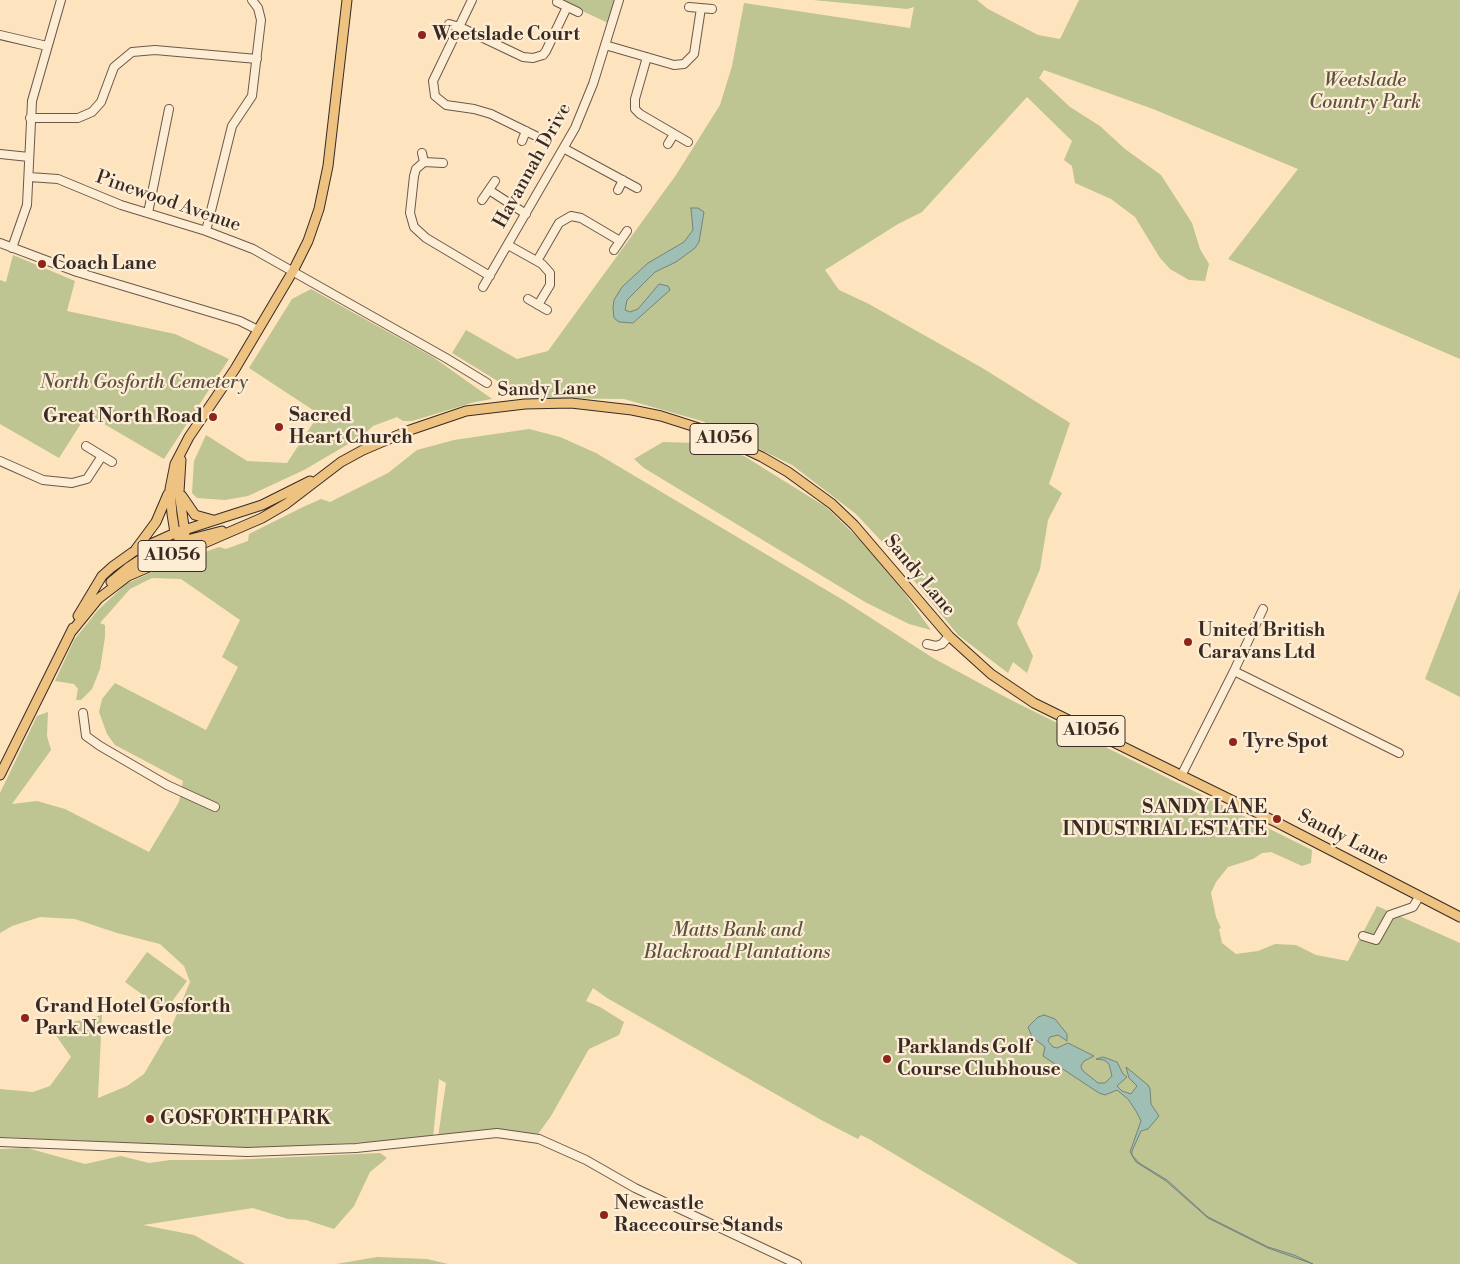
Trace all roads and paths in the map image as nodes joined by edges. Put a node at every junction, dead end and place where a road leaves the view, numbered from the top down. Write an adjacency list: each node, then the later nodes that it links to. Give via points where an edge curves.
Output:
1 (61, 0): 16 (street)
2 (252, 0): 18 (street, via 261,20)
3 (347, 0): 50 (main road, via 328,166 319,209)
4 (472, 0): 13 (street)
5 (620, 0): 15 (street, Havannah Drive)
6 (557, 2): 7 (street)
7 (567, 7): 11 (street); 13 (street, via 546,51 533,58 523,57)
8 (689, 7): 9 (street)
9 (701, 8): 10 (street); 17 (street, via 694,54 688,62 677,65)
10 (712, 9)
11 (578, 12)
12 (448, 24): 13 (street)
13 (460, 26): 21 (street, via 433,81 435,96 446,105 481,111)
14 (0, 35): 16 (street)
15 (605, 45): 17 (street); 27 (street, Havannah Drive, via 584,109)
16 (47, 46): 20 (street)
17 (647, 57): 22 (street, via 635,109)
18 (257, 59): 20 (street, via 154,50 132,52 114,67 101,102 92,112 78,118); 42 (street, via 252,96 232,126)
19 (169, 109): 40 (street)
20 (30, 118): 30 (street)
21 (526, 132): 23 (street); 24 (street)
22 (674, 134): 25 (street); 26 (street)
23 (542, 139)
24 (522, 141)
25 (688, 142)
26 (668, 144)
27 (565, 148): 34 (street); 41 (street, Havannah Drive)
28 (422, 153): 31 (street)
29 (0, 154): 30 (street)
30 (30, 157): 33 (street)
31 (424, 162): 32 (street); 51 (street, via 414,176 410,214 414,227 426,238)
32 (443, 163)
33 (29, 177): 40 (street, Pinewood Avenue, via 58,179); 47 (street, via 27,205)
34 (623, 180): 36 (street); 38 (street)
35 (495, 181): 37 (street)
36 (637, 188)
37 (489, 190): 39 (street); 41 (street)
38 (618, 190)
39 (482, 200)
40 (148, 213): 42 (street, Pinewood Avenue)
41 (526, 214): 46 (street, Havannah Drive)
42 (206, 231): 50 (street, Pinewood Avenue, via 253,249)
43 (627, 231): 44 (street)
44 (620, 241): 48 (street); 49 (street, via 581,218 571,216 559,224)
45 (0, 243): 47 (street)
46 (508, 245): 49 (street); 51 (street, Havannah Drive)
47 (12, 248): 56 (street, via 77,272 240,321)
48 (614, 250)
49 (537, 261): 54 (street, via 549,271 551,279)
50 (293, 271): 56 (main road); 57 (street, Sandy Lane)
51 (490, 276): 52 (street, Havannah Drive)
52 (483, 287)
53 (528, 299): 54 (street)
54 (538, 305): 55 (street)
55 (547, 310)
56 (258, 330): 63 (main road, via 182,449 172,473)
57 (486, 383)
58 (86, 446): 59 (street)
59 (102, 456): 60 (street, via 87,479 72,483 43,480); 61 (street)
60 (0, 460)
61 (112, 462)
62 (330, 470): 64 (main road, Sandy Lane / A1056, via 262,505); 65 (main road, Sandy Lane / A1056, via 286,504); 73 (main road, Sandy Lane / A1056, via 363,450 410,430 466,412 494,407 571,403 661,416 705,430 762,457 832,504 854,525)
63 (174, 490): 64 (main road, via 195,515); 66 (main road); 67 (main road); 69 (main road, via 156,522)
64 (215, 520): 66 (main road, Sandy Lane / A1056)
65 (251, 523): 68 (main road); 70 (main road, Sandy Lane / A1056, via 138,570)
66 (185, 529): 67 (main road, Sandy Lane / A1056); 68 (main road)
67 (175, 533): 68 (main road); 69 (main road, Sandy Lane / A1056)
68 (183, 541): 70 (main road, via 129,566)
69 (133, 552): 72 (main road, Sandy Lane / A1056, via 102,576)
70 (98, 599): 72 (main road, Sandy Lane / A1056)
71 (1263, 609): 75 (street)
72 (72, 631): 78 (main road, A1056)
73 (949, 636): 74 (street, via 942,644); 79 (main road, Sandy Lane / A1056, via 991,674 1034,703)
74 (927, 644)
75 (1234, 672): 77 (street); 79 (street)
76 (83, 713): 80 (street, via 86,736 167,784)
77 (1399, 753)
78 (0, 775)
79 (1181, 776): 81 (main road, Sandy Lane / A1056)
80 (214, 807)
81 (1419, 897): 82 (main road, Sandy Lane / A1056); 83 (street, via 1413,907 1390,916 1376,940)
82 (1460, 917)
83 (1363, 936)
84 (0, 1142): 85 (street, via 247,1152 356,1148 497,1133 539,1139)
85 (797, 1264)

